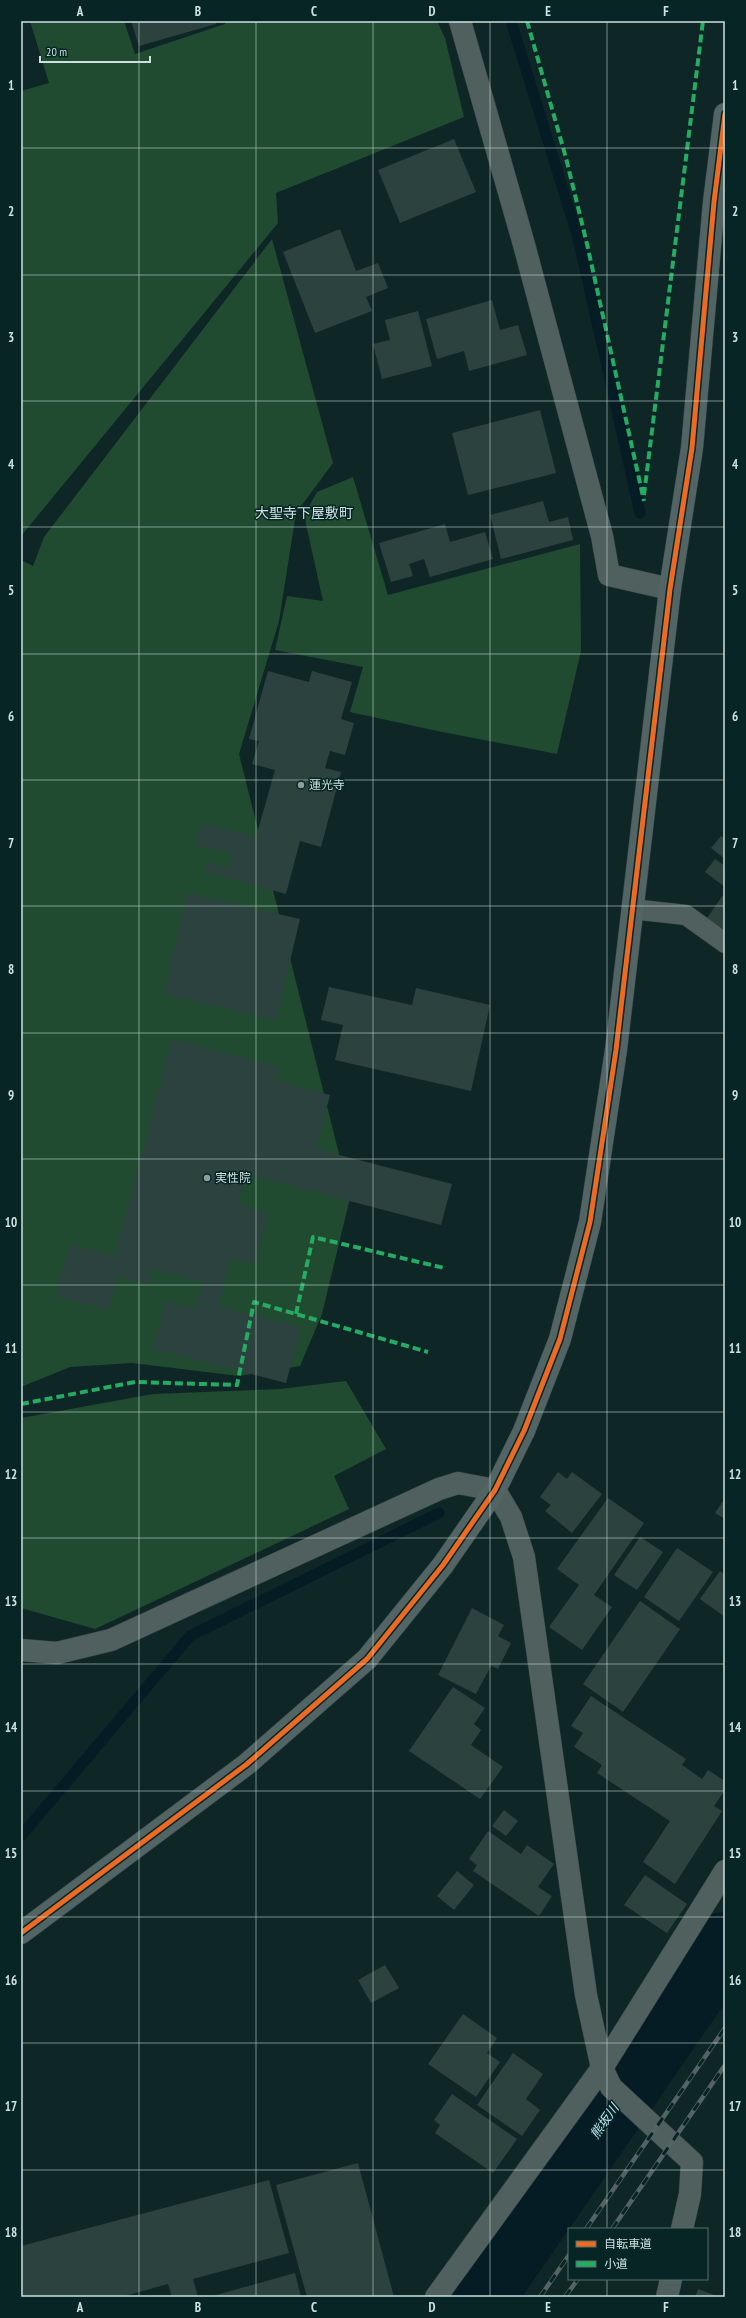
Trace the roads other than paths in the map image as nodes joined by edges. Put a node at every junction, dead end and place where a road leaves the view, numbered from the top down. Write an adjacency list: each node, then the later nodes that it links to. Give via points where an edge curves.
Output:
1 (460, 21): 3 (street, via 525,249 602,536 609,575)
2 (725, 114): 3 (street, via 714,202 692,448)
3 (670, 589): 4 (street)
4 (632, 909): 5 (lane, via 686,915); 6 (street, via 616,1050 590,1222 560,1339 524,1431)
5 (725, 944)
6 (495, 1490): 7 (street, via 458,1483 439,1489 111,1640 57,1653); 9 (street, via 444,1565 367,1659 247,1764); 10 (street, via 511,1517 524,1557 586,1995)
7 (21, 1650)
8 (725, 1871): 10 (street)
9 (21, 1933)
10 (607, 2077): 11 (street, via 632,2106 692,2162 690,2194); 13 (street)
11 (682, 2228)
12 (671, 2280): 14 (street)
13 (436, 2297)
14 (666, 2297)

